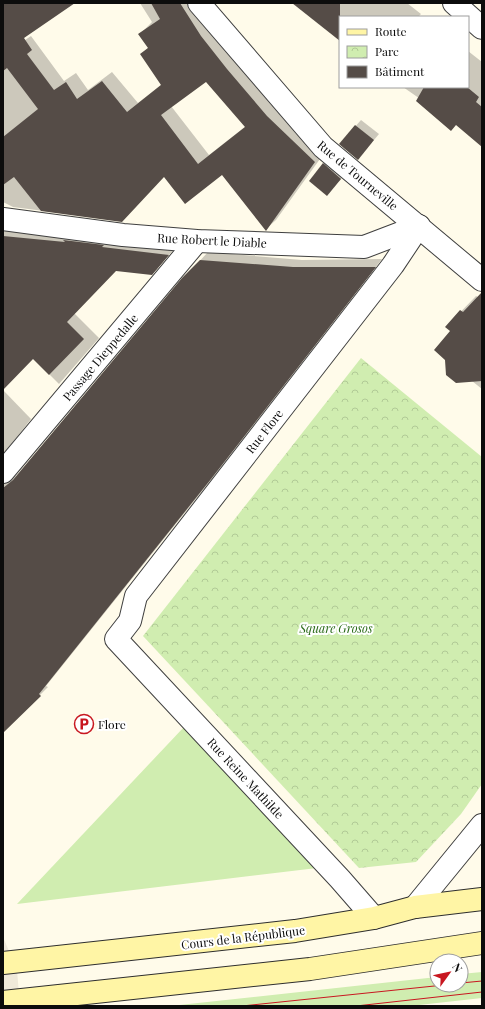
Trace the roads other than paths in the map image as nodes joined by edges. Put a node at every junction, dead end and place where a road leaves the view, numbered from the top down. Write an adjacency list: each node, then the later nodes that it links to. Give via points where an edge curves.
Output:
1 (200, 3): 7 (street, Rue de Tourneville, via 323,147)
2 (454, 3): 4 (street)
3 (469, 16): 5 (street)
4 (469, 16)
5 (482, 28)
6 (3, 219): 8 (street, Rue Robert le Diable, via 123,235)
7 (419, 226): 8 (street, Rue Robert le Diable, via 364,247); 9 (street, Rue de Tourneville); 11 (street, Rue Flore, via 393,265 136,596 130,621)
8 (197, 240): 10 (street, Passage Dieppedalle)
9 (482, 280)
10 (3, 472)
11 (116, 639): 15 (street, Rue Reine Mathilde)
12 (482, 825): 14 (street)
13 (482, 899): 14 (main road, Cours de la République)
14 (415, 907): 15 (main road, Cours de la République)
15 (374, 918): 17 (main road, Cours de la République, via 234,939)
16 (482, 943): 18 (main road, via 310,969)
17 (3, 963)
18 (3, 1002)

